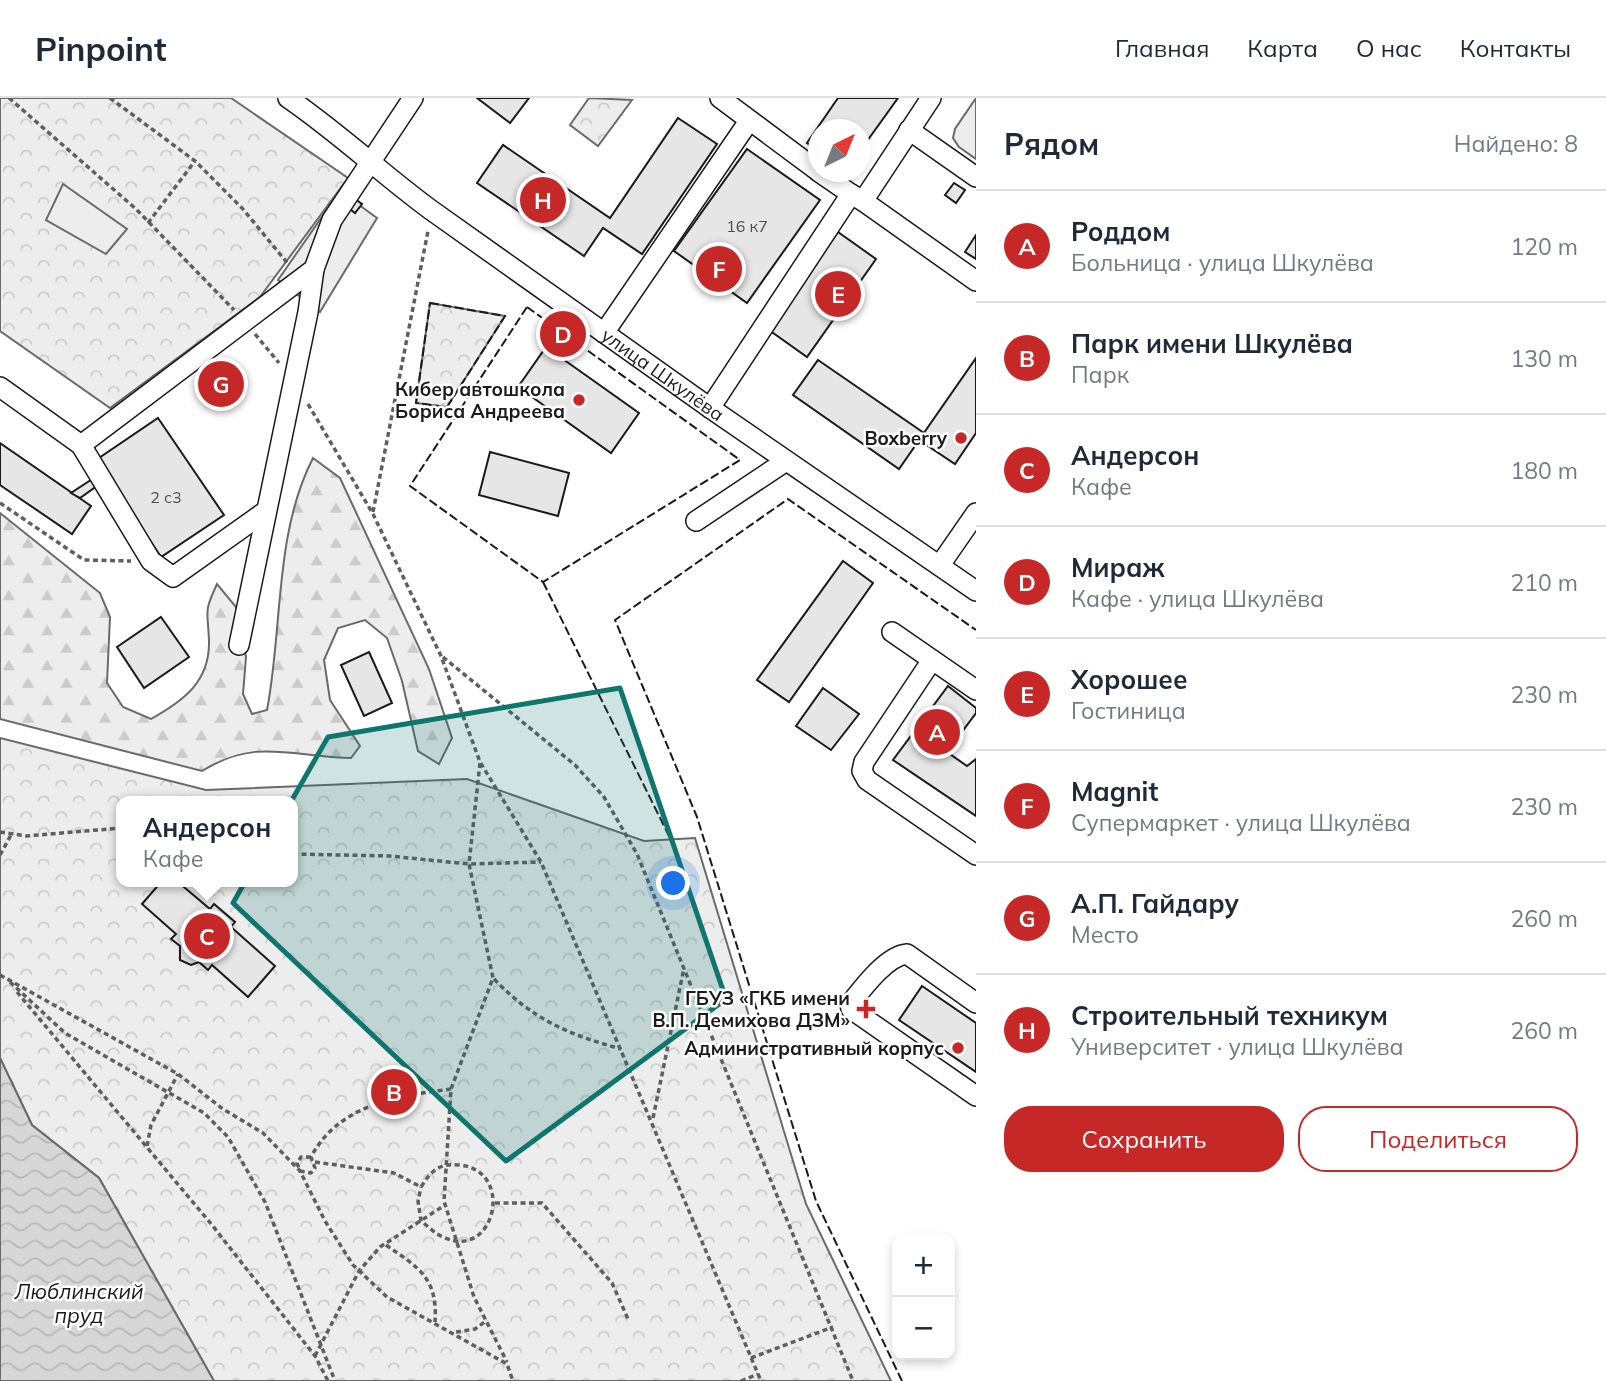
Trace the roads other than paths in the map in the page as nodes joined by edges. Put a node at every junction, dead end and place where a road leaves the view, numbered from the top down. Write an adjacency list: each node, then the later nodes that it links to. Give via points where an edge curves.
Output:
1 (288, 98): 7 (street, улица Шкулёва)
2 (413, 98): 7 (street)
3 (720, 98): 5 (street)
4 (931, 98): 6 (street)
5 (748, 121): 8 (street); 14 (street)
6 (909, 130): 9 (street); 11 (street)
7 (372, 161): 12 (street, via 332,219); 14 (street, улица Шкулёва, via 388,179)
8 (808, 163)
9 (976, 177)
10 (834, 182): 11 (street)
11 (857, 198): 13 (street); 16 (street)
12 (307, 274): 17 (street); 19 (street)
13 (976, 281)
14 (604, 333): 16 (street, улица Шкулёва)
15 (0, 387): 17 (street)
16 (710, 408): 18 (street, улица Шкулёва)
17 (81, 445): 19 (street, via 151,561 173,578)
18 (786, 461): 21 (street); 22 (street, улица Шкулёва)
19 (266, 511): 25 (street)
20 (976, 513): 22 (street)
21 (696, 521)
22 (940, 565): 23 (street, улица Шкулёва)
23 (976, 591)
24 (892, 632): 26 (street)
25 (239, 645)
26 (932, 660): 27 (street); 28 (street, via 862,771 867,780)
27 (976, 690)
28 (976, 855)
29 (976, 1003): 30 (street, via 907,954 886,966 850,1004)
30 (976, 1096)

